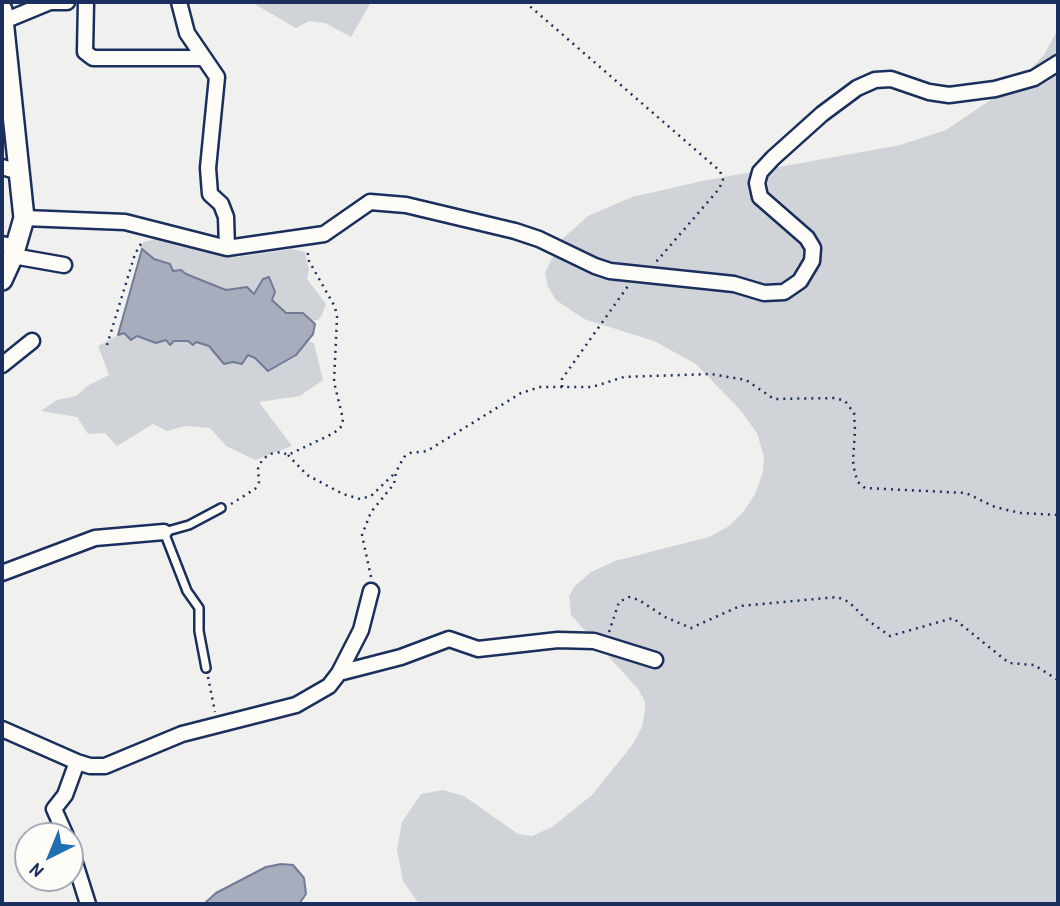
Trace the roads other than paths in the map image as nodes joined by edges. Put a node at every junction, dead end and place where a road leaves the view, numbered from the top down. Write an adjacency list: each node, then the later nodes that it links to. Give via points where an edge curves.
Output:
1 (50, 2): 2 (street); 5 (street)
2 (67, 2)
3 (86, 2): 6 (street, via 85,52 93,58)
4 (179, 2): 6 (street, via 187,33)
5 (3, 15): 8 (street)
6 (204, 58): 10 (street, via 217,78 208,168 210,194 226,217)
7 (1058, 63): 10 (street, via 1034,78 949,95 891,79 875,80 822,114 760,172 757,184 760,197 813,248 812,261 800,281 784,292 764,293 734,284 595,266 515,231 406,205 370,202 332,231)
8 (10, 170): 9 (street)
9 (24, 218): 10 (street, via 125,222); 11 (street)
10 (227, 247)
11 (10, 249): 12 (street); 13 (street)
12 (64, 265)
13 (2, 280)
14 (32, 341): 15 (street)
15 (2, 365)
16 (221, 508): 17 (lane)
17 (164, 532): 18 (street, via 95,538); 21 (lane, via 187,590 200,608)
18 (2, 573)
19 (371, 590): 22 (street, via 361,630)
20 (655, 660): 22 (street, via 594,641 478,649 449,639)
21 (206, 668)
22 (339, 673): 24 (street, via 329,685 296,705 182,734 105,766)
23 (2, 729): 24 (street)
24 (77, 762): 25 (street, via 65,795 54,809)
25 (60, 822)

